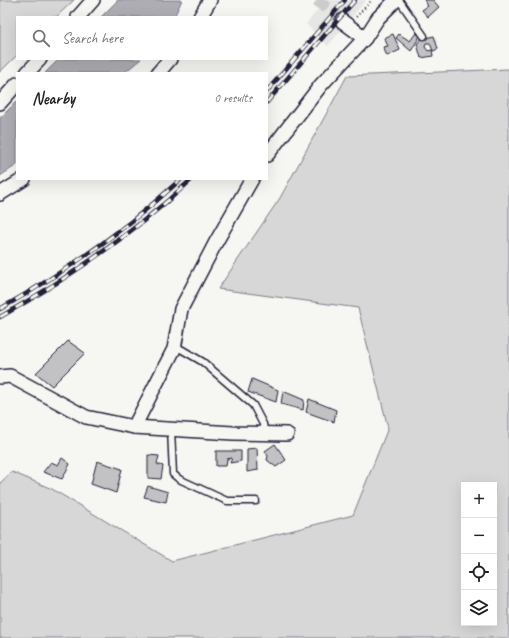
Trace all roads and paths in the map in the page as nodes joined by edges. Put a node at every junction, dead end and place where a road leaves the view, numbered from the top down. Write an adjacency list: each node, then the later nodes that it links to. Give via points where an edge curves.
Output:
1 (93, 0): 6 (street)
2 (210, 0): 7 (street)
3 (372, 0): 8 (path)
4 (396, 0): 10 (street, via 378,18)
5 (399, 0): 9 (lane)
6 (79, 16)
7 (201, 16)
8 (345, 23): 10 (street)
9 (424, 36)
10 (365, 38): 17 (street, via 321,85)
11 (39, 60): 13 (street)
12 (169, 60): 14 (street)
13 (28, 72)
14 (159, 72)
15 (16, 85): 16 (street)
16 (0, 103)
17 (268, 154)
18 (22, 180): 20 (street)
19 (251, 180): 21 (street, via 181,309)
20 (0, 194)
21 (174, 345): 23 (street); 25 (lane, via 203,362 253,406 263,424)
22 (0, 377): 23 (street, via 10,376 86,417)
23 (134, 427): 24 (street)
24 (171, 429): 25 (street); 27 (lane, via 173,474 227,500)
25 (265, 434): 26 (street)
26 (287, 434)
27 (256, 501)

